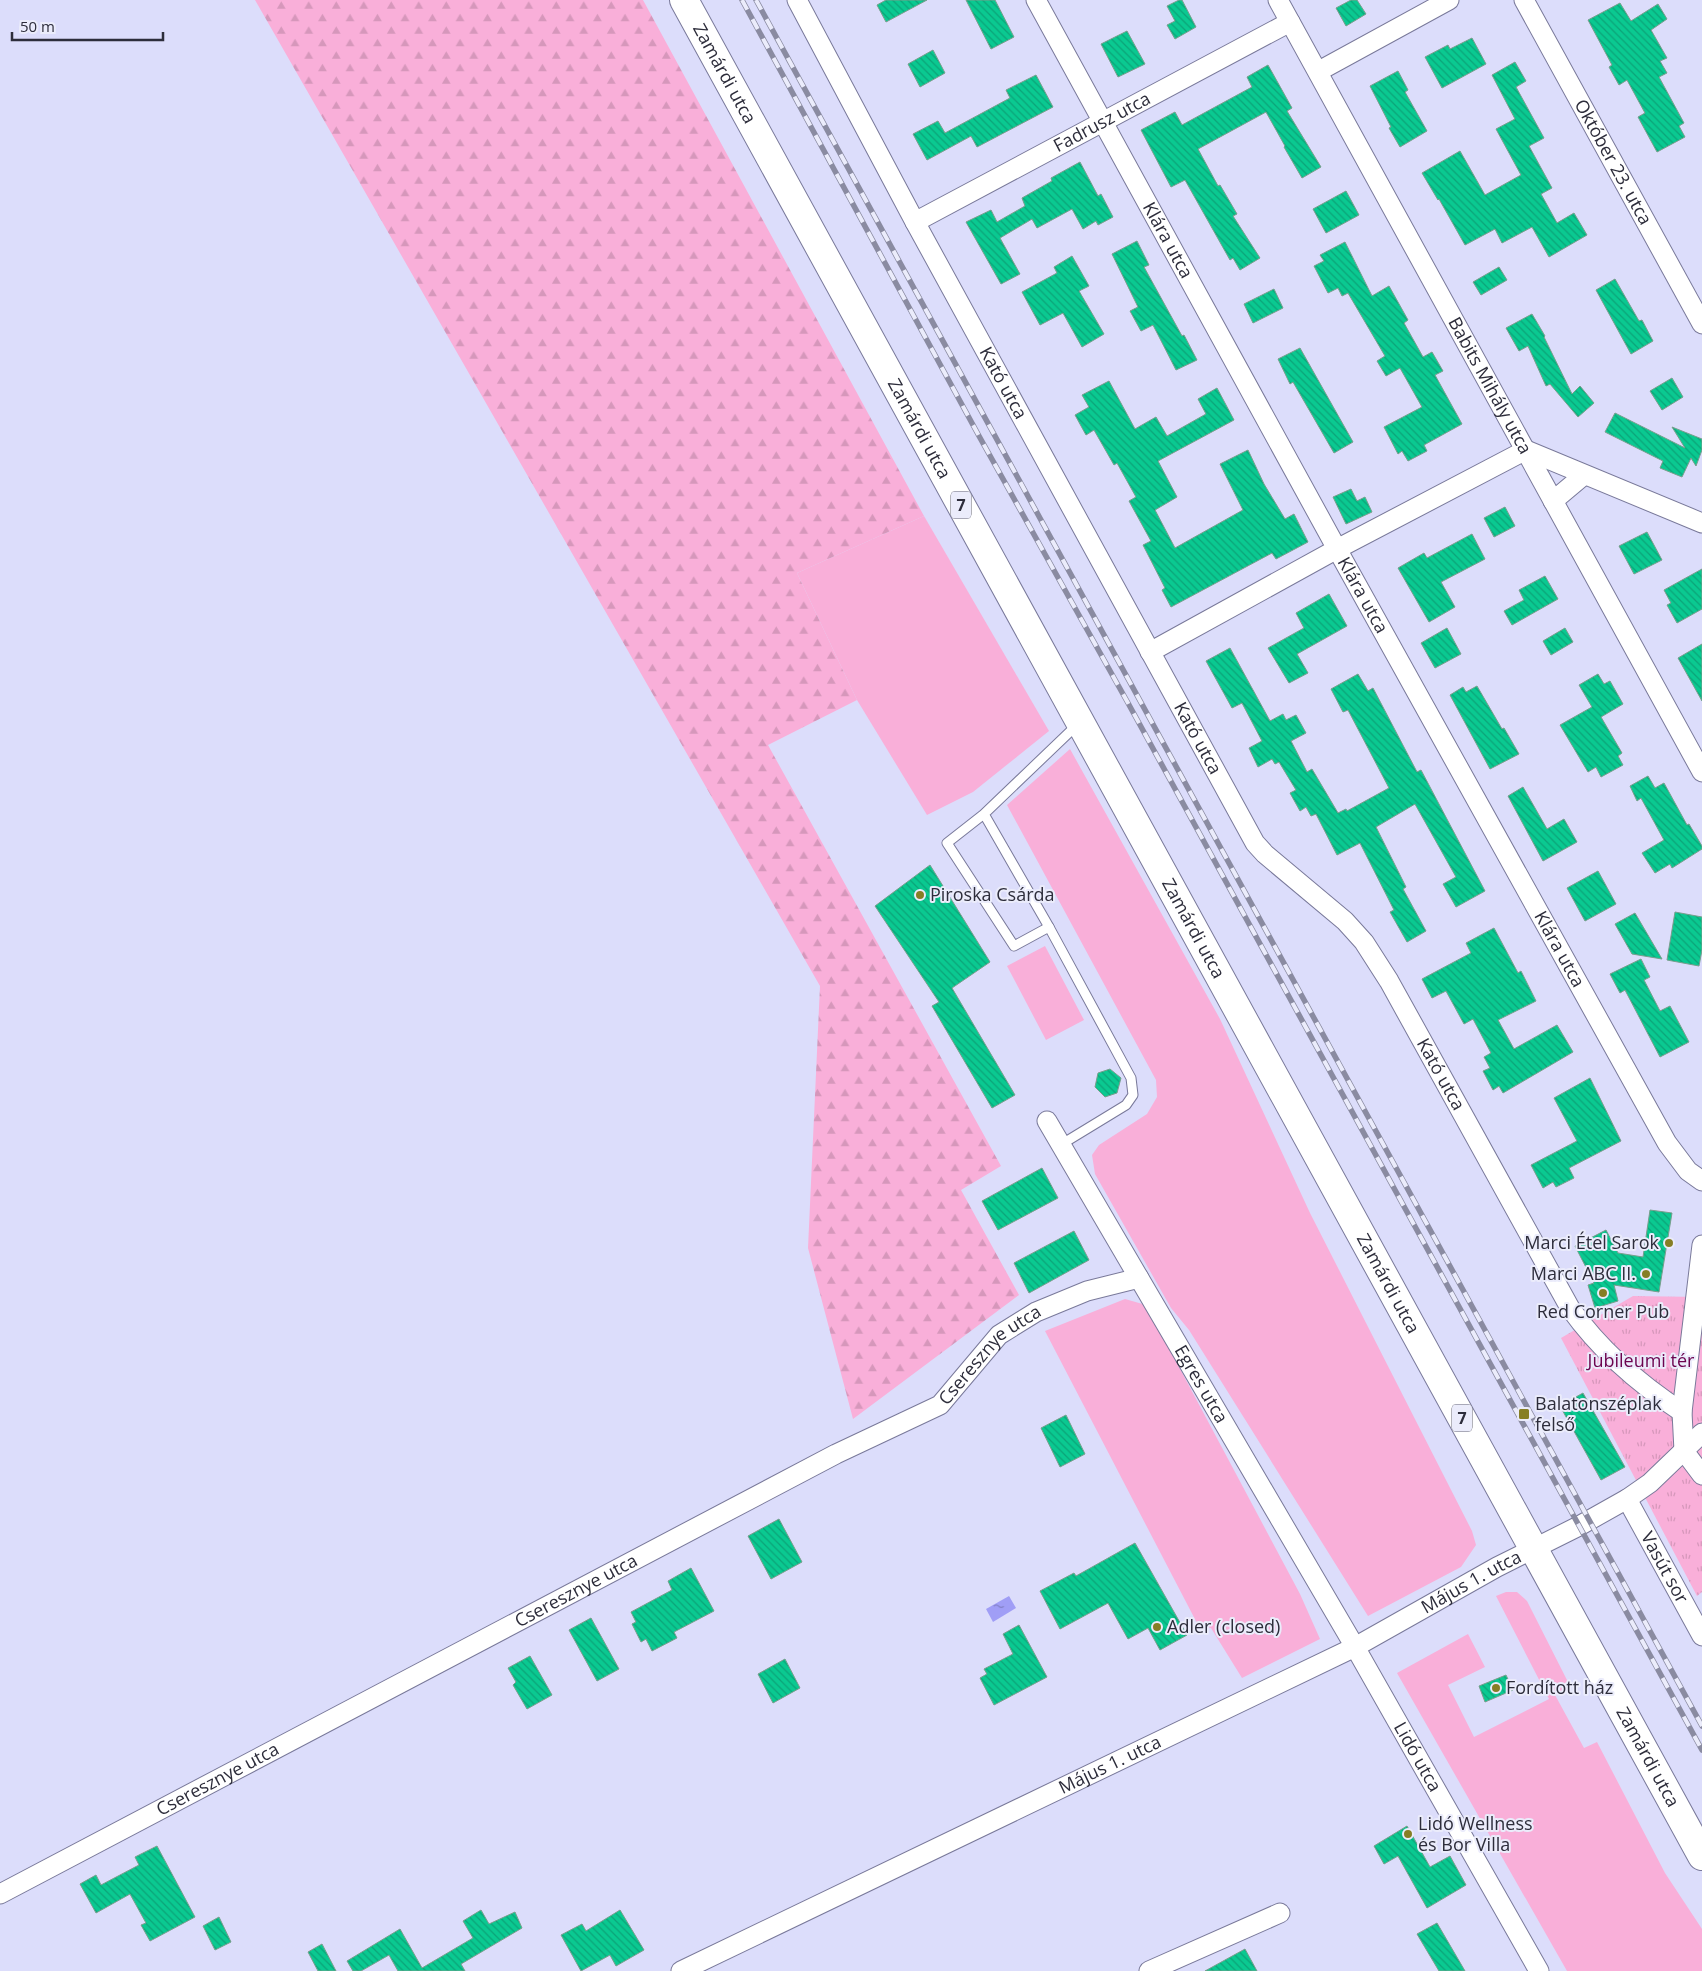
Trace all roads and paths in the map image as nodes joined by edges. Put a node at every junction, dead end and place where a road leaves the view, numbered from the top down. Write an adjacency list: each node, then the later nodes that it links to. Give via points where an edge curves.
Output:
1 (684, 0): 18 (main road, Zamárdi utca / 7)
2 (797, 0): 10 (street, Kató utca)
3 (1036, 0): 9 (street, Klára utca)
4 (1278, 0): 7 (street, Babits Mihály utca)
5 (1449, 0): 8 (street)
6 (1524, 0): 11 (street, Október 23. utca)
7 (1290, 22): 8 (street, Babits Mihály utca); 9 (street, Fadrusz utca)
8 (1319, 72): 12 (street, Babits Mihály utca)
9 (1103, 122): 10 (street, Fadrusz utca); 16 (street, Klára utca)
10 (916, 222): 17 (street, Kató utca)
11 (1702, 324)
12 (1526, 450): 13 (street); 14 (street, Babits Mihály utca); 16 (street)
13 (1584, 475): 14 (street); 15 (street)
14 (1553, 501): 19 (street, Babits Mihály utca)
15 (1702, 523)
16 (1337, 550): 17 (street); 24 (street, Klára utca, via 1667,1144 1688,1171)
17 (1150, 652): 27 (street, Kató utca, via 1255,843 1345,921 1364,942 1389,981 1582,1326 1621,1366)
18 (1080, 722): 20 (lane); 32 (main road, Zamárdi utca / 7)
19 (1702, 772)
20 (984, 814): 21 (lane); 21 (lane, via 947,843 1014,946)
21 (1048, 926): 23 (lane, via 1131,1078 1133,1095 1126,1105)
22 (1047, 1121): 23 (street, Egres utca)
23 (1062, 1144): 26 (street, Egres utca)
24 (1702, 1181)
25 (1702, 1245): 27 (street)
26 (1139, 1278): 34 (street, Egres utca); 36 (street, Cseresznye utca, via 1088,1291 1036,1312 999,1335 940,1405 836,1454)
27 (1682, 1412): 29 (street)
28 (1702, 1433): 29 (street)
29 (1684, 1451): 30 (street); 31 (street, via 1650,1483)
30 (1702, 1474)
31 (1627, 1499): 32 (street); 33 (street, Vasút sor)
32 (1534, 1548): 34 (street, Május 1. utca); 35 (main road, Zamárdi utca / 7)
33 (1702, 1636)
34 (1355, 1647): 38 (street, Május 1. utca); 40 (street, Lidó utca)
35 (1702, 1856)
36 (0, 1894)
37 (1280, 1913): 39 (street)
38 (681, 1971)
39 (1149, 1971)
40 (1539, 1971)

